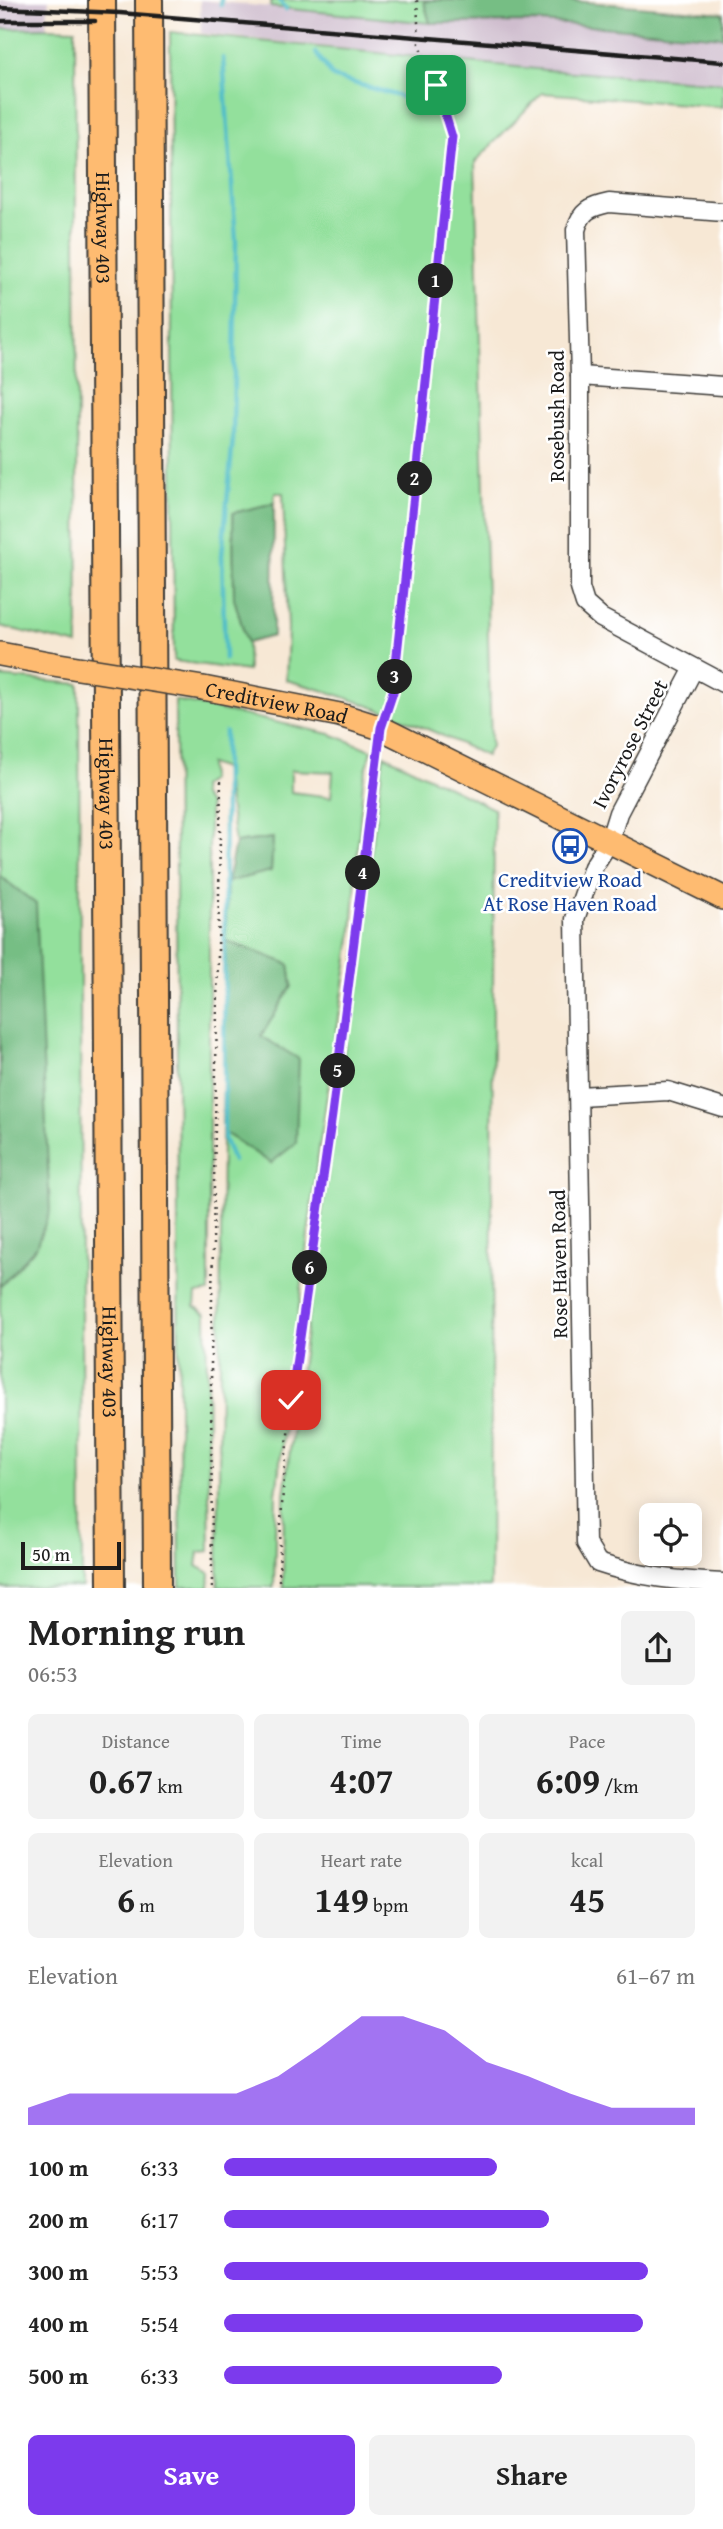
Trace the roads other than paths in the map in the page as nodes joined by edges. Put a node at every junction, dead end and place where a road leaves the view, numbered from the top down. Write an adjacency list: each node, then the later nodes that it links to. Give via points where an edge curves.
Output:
1 (102, 0): 14 (highway, Highway 403)
2 (149, 0): 15 (highway)
3 (723, 212): 4 (street, Rosebush Road, via 609,203 592,206 580,216 576,230)
4 (580, 376): 5 (street); 7 (street, Rosebush Road, via 580,588 585,604 601,618)
5 (723, 386)
6 (0, 654): 9 (main road, Creditview Road, bridge, via 340,715 381,728)
7 (694, 668): 8 (street, Rosebush Road); 9 (street, Ivoryrose Street, via 618,813)
8 (723, 682)
9 (608, 842): 10 (main road, Creditview Road); 11 (street, Rose Haven Road, via 593,867 575,919)
10 (723, 898)
11 (579, 1096): 12 (street, via 668,1091); 13 (street, Rose Haven Road, via 586,1543 598,1563 616,1569)
12 (723, 1108)
13 (723, 1583)
14 (111, 1587)
15 (157, 1587)

